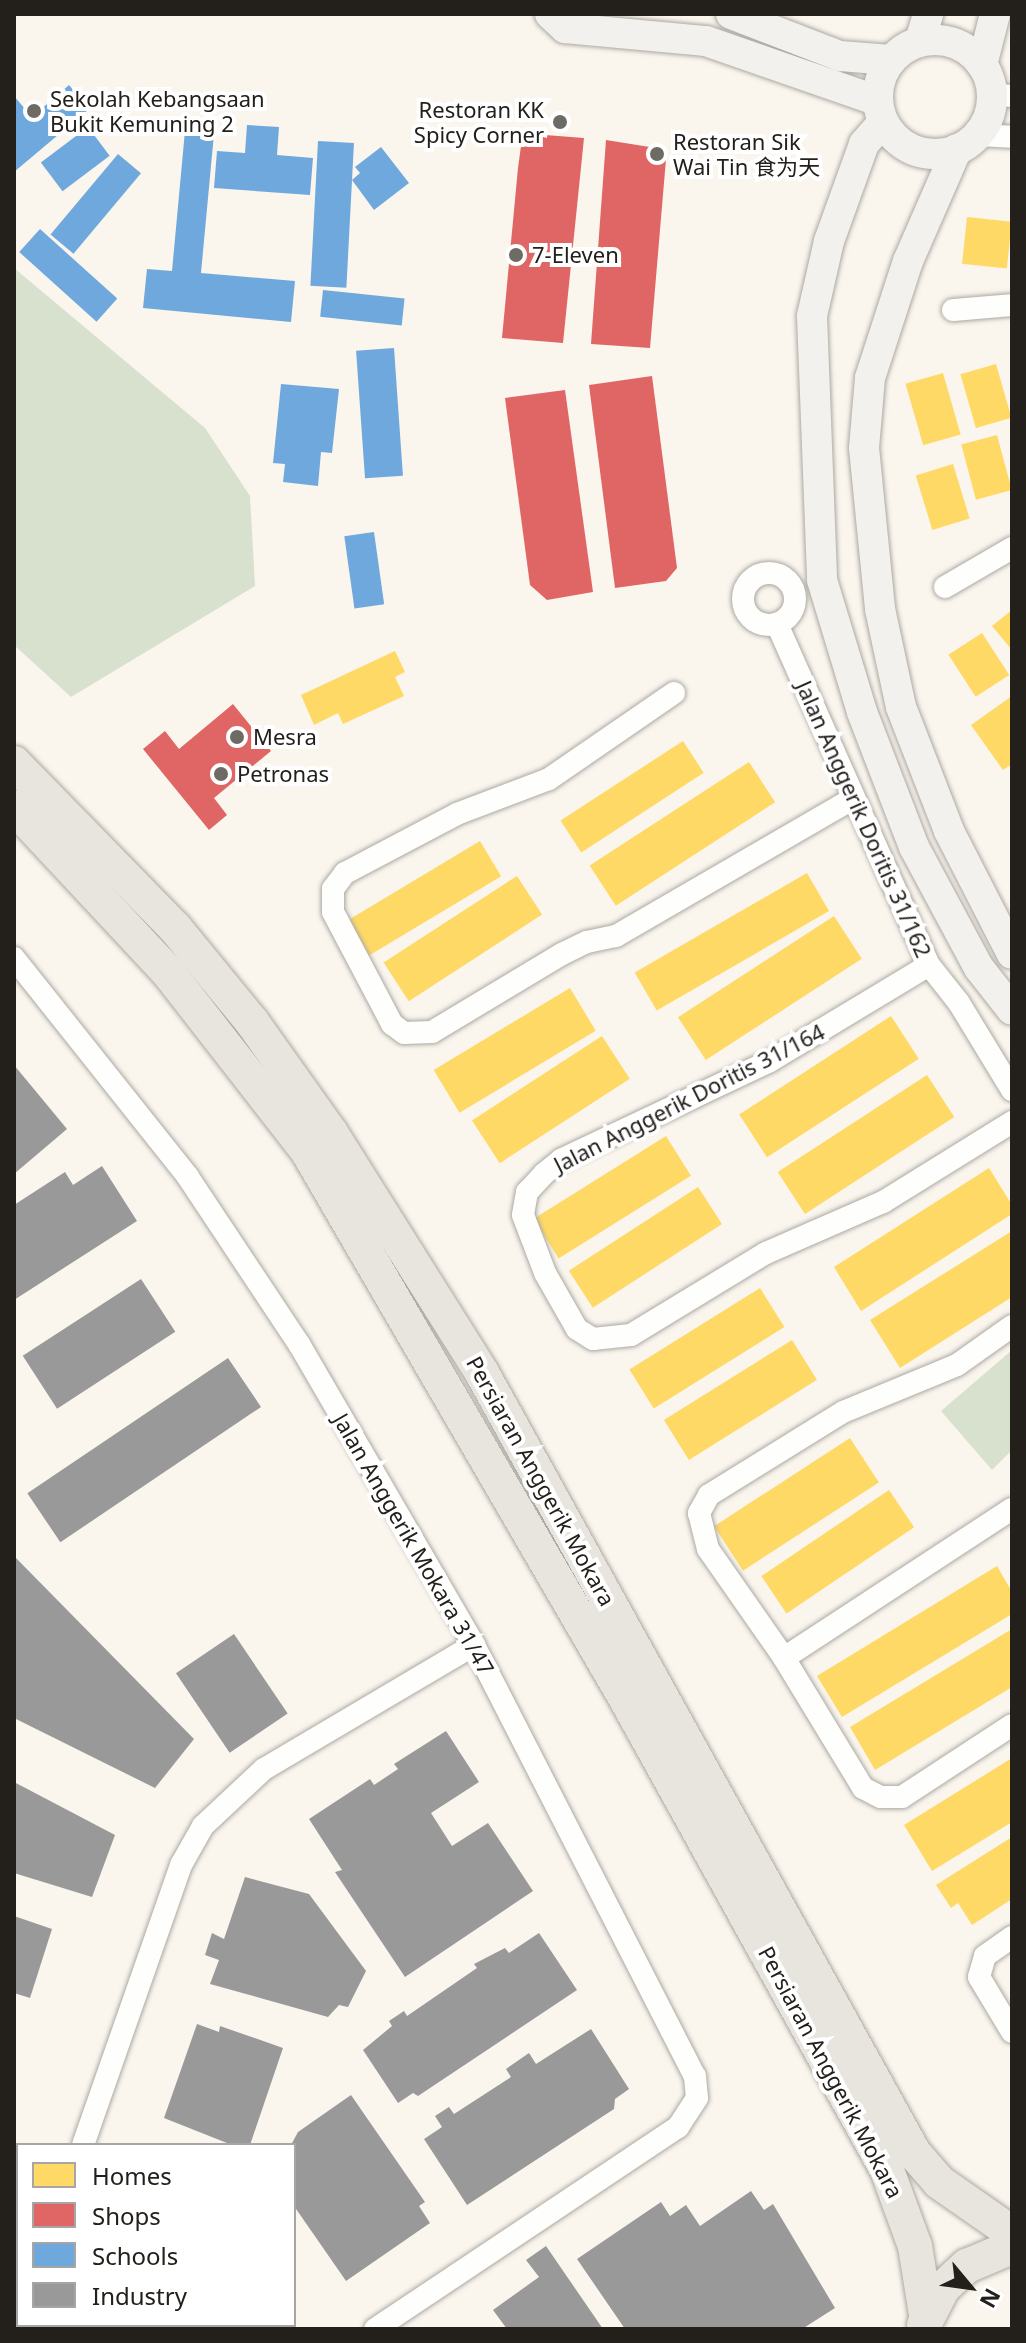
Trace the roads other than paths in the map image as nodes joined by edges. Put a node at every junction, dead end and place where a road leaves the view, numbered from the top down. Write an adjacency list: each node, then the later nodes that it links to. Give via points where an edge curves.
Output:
1 (550, 14): 8 (street, via 565,28 706,41)
2 (731, 14): 5 (street, via 840,56)
3 (995, 14): 6 (street)
4 (924, 28): 5 (street); 6 (street, via 955,43)
5 (891, 60): 8 (street)
6 (982, 65): 7 (street)
7 (1002, 95): 10 (street)
8 (880, 112): 10 (street, via 907,147 932,154); 15 (street, via 839,213 812,316)
9 (1012, 137): 10 (street)
10 (968, 142): 22 (street, via 908,261 870,378 864,448 880,609 901,707 949,831)
11 (1012, 305): 12 (street)
12 (953, 310)
13 (1012, 548): 14 (street)
14 (945, 587)
15 (826, 590): 16 (street); 25 (street, via 862,712 914,847 979,968)
16 (794, 594): 17 (street, via 789,615); 17 (street, via 783,576 767,572 746,586 744,606 751,618)
17 (777, 624): 20 (street, Jalan Anggerik Doritis 31/162)
18 (674, 693): 20 (street, via 549,779 457,814 345,873 333,889 333,912 392,1024 404,1033 432,1032 562,954 616,936)
19 (14, 763): 36 (main road, Persiaran Anggerik Mokara, via 175,928 252,1022 331,1133 482,1373 914,2153 939,2182)
20 (851, 800): 24 (street, Jalan Anggerik Doritis 31/162)
21 (14, 807): 38 (main road, Persiaran Anggerik Mokara, via 168,972 308,1152 626,1699 887,2170 915,2246)
22 (1012, 954)
23 (16, 964): 30 (street, Jalan Anggerik Mokara 31/47, via 188,1177 299,1344)
24 (929, 965): 26 (street, Jalan Anggerik Doritis 31/162); 27 (street, Jalan Anggerik Doritis 31/164, via 770,1061 561,1160 527,1192 523,1215 545,1273 577,1329 593,1339 631,1335 766,1253 883,1202)
25 (1012, 1010)
26 (1012, 1090)
27 (1012, 1122)
28 (1012, 1326): 31 (street, via 957,1365 843,1412 709,1495 699,1513 699,1530)
29 (1012, 1509): 31 (street)
30 (474, 1645): 35 (street, via 264,1769 203,1826 181,1865); 39 (street, Jalan Anggerik Mokara 31/47, via 695,2076 697,2098 689,2112 635,2156)
31 (784, 1658): 32 (street, via 858,1781 873,1794 902,1797)
32 (1012, 1725)
33 (1012, 1937): 34 (street, via 985,1956 979,1977)
34 (1012, 2032)
35 (84, 2143)
36 (1012, 2233)
37 (1012, 2247): 38 (main road, via 967,2266 943,2288)
38 (924, 2322)
39 (387, 2326)

